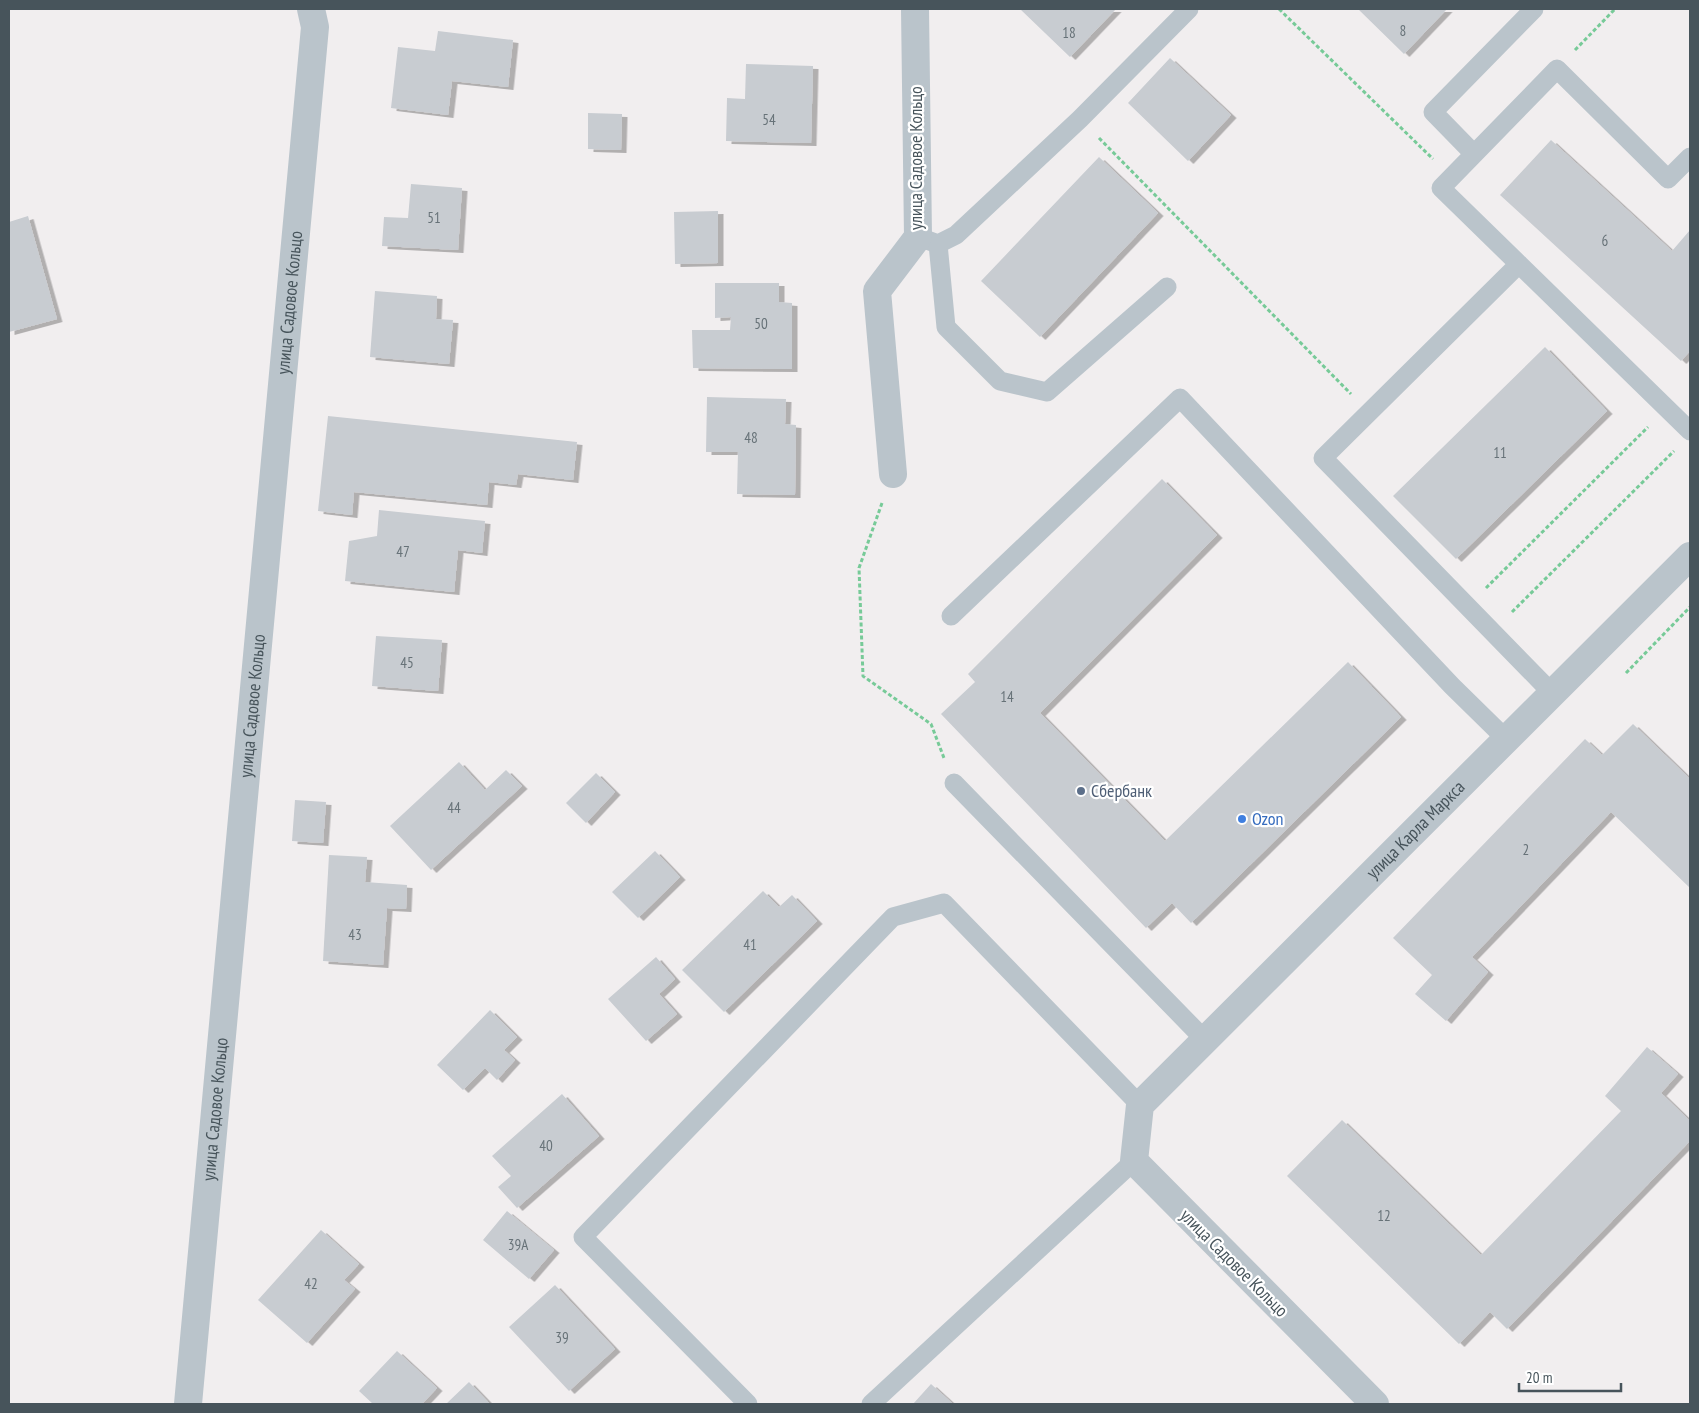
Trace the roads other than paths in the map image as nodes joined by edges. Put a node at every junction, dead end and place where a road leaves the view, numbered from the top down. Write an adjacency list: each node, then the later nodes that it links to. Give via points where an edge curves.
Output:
1 (311, 9): 20 (street, улица Садовое Кольцо, via 315,27)
2 (915, 9): 7 (street, улица Садовое Кольцо)
3 (1189, 9): 7 (lane, via 1080,119 956,234)
4 (1534, 9): 5 (lane, via 1433,112)
5 (1474, 154): 6 (lane, via 1557,69 1668,179); 8 (lane, via 1441,188)
6 (1690, 156)
7 (928, 240): 9 (lane, via 946,327 1000,381 1047,392); 11 (street, улица Садовое Кольцо, via 877,291)
8 (1519, 264): 10 (lane); 14 (lane, via 1323,458)
9 (1167, 287)
10 (1690, 431)
11 (893, 474)
12 (1690, 556): 14 (street, улица Карла Маркса)
13 (951, 616): 15 (lane, via 1180,398)
14 (1553, 694): 15 (street, улица Карла Маркса)
15 (1507, 740): 17 (street, улица Карла Маркса)
16 (954, 783): 17 (lane)
17 (1205, 1040): 18 (street, улица Карла Маркса)
18 (1140, 1105): 19 (street); 21 (lane, via 944,903 893,917 583,1237)
19 (1134, 1162): 22 (lane); 23 (street, улица Садовое Кольцо)
20 (188, 1404)
21 (748, 1404)
22 (871, 1404)
23 (1375, 1404)

